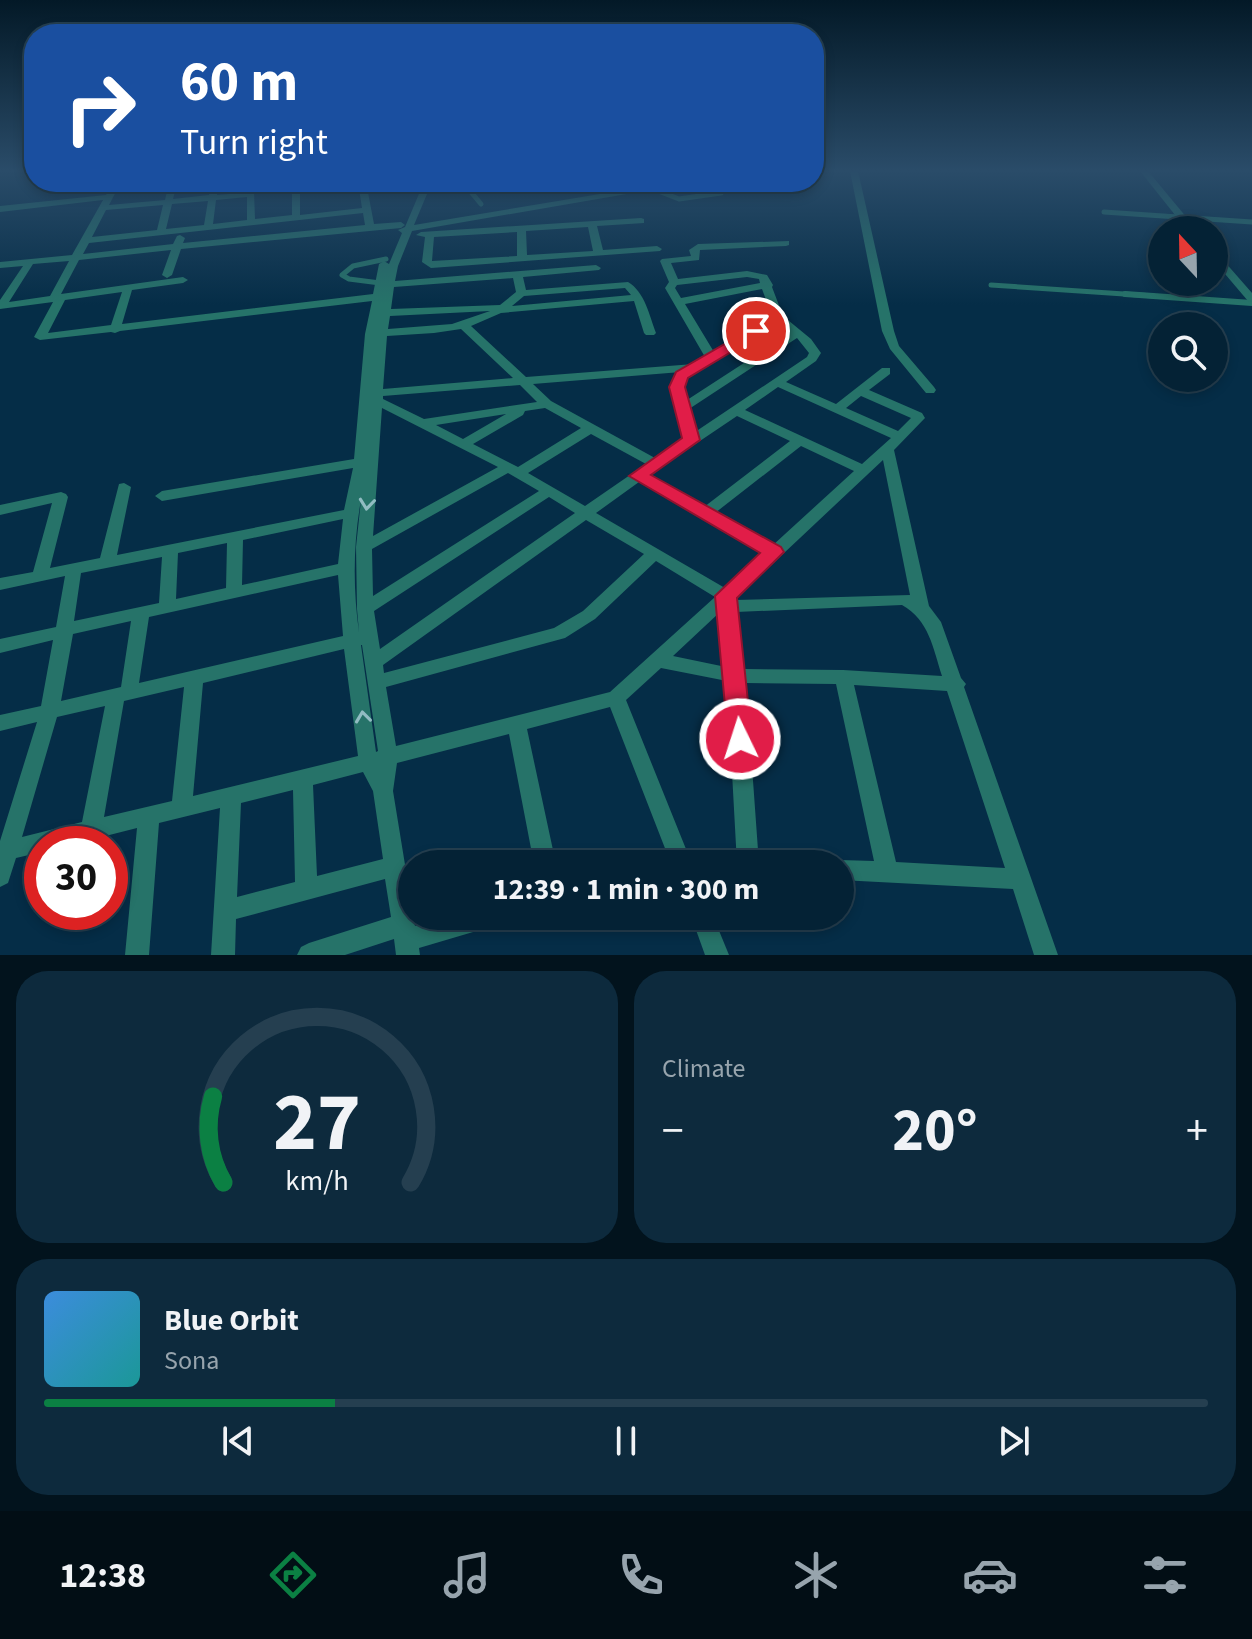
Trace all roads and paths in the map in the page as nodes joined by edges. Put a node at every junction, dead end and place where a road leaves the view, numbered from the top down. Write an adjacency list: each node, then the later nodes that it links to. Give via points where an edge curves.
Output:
1 (100, 216): 28 (street)
2 (165, 216): 25 (street)
3 (209, 216): 20 (street)
4 (251, 216): 16 (street)
5 (318, 216): 11 (street)
6 (369, 216): 21 (street)
7 (410, 216): 24 (street)
8 (491, 216): 24 (street)
9 (568, 216): 19 (street)
10 (863, 216): 68 (street, via 894,347)
11 (296, 218): 13 (street)
12 (1228, 220): 15 (lane)
13 (269, 221): 16 (street); 27 (street)
14 (641, 221): 17 (street)
15 (1252, 222)
16 (251, 223): 18 (street)
17 (592, 224): 19 (street); 33 (street)
18 (219, 226): 20 (street); 29 (street)
19 (572, 226): 22 (street)
20 (208, 227): 23 (street)
21 (370, 227): 24 (street); 27 (street)
22 (521, 229): 26 (street); 36 (street)
23 (181, 230): 25 (street); 31 (street)
24 (402, 231): 26 (street); 35 (street); 48 (street)
25 (161, 232): 28 (street)
26 (430, 235): 36 (street, via 431,265)
27 (269, 238): 29 (street)
28 (86, 240): 34 (street)
29 (218, 243): 31 (street)
30 (786, 243): 44 (street, via 698,247 696,258 665,261)
31 (178, 247): 34 (street); 41 (street)
32 (657, 249): 33 (street)
33 (599, 254): 36 (street)
34 (76, 258): 37 (street); 51 (street)
35 (386, 259): 48 (street); 48 (lane, via 353,266 342,275)
36 (522, 260)
37 (30, 262): 38 (street); 54 (street)
38 (0, 265)
39 (596, 268): 42 (street)
40 (1228, 272): 52 (street)
41 (167, 275)
42 (518, 275): 48 (street); 49 (street)
43 (183, 280): 47 (street)
44 (674, 282): 45 (street, via 747,274 763,277); 53 (street, via 670,288)
45 (768, 285): 53 (street); 57 (street)
46 (991, 285): 52 (lane)
47 (128, 288): 51 (street); 59 (street)
48 (381, 288): 56 (street); 59 (street); 60 (street)
49 (521, 293): 50 (street, via 620,284 633,288); 55 (street)
50 (638, 297): 55 (street); 61 (street)
51 (57, 298): 54 (street); 59 (street, via 40,337)
52 (1252, 301)
53 (678, 302): 63 (street)
54 (0, 306)
55 (498, 308): 56 (street); 58 (street)
56 (385, 313): 60 (street)
57 (778, 317): 62 (street); 63 (street)
58 (465, 327): 60 (street); 66 (street)
59 (115, 330)
60 (376, 333): 70 (street); 82 (street)
61 (650, 333)
62 (797, 333): 67 (street, via 815,353); 73 (street)
63 (711, 357): 64 (street)
64 (695, 367): 66 (street); 73 (street, via 677,382)
65 (886, 371): 69 (street)
66 (524, 382): 70 (street); 71 (street)
67 (777, 382): 74 (street); 75 (street)
68 (930, 390)
69 (860, 391): 74 (street); 80 (street, via 919,418)
70 (378, 397): 76 (street); 95 (street, one-way to 95)
71 (547, 404): 72 (street); 77 (street)
72 (526, 407): 76 (street); 81 (street)
73 (683, 408): 78 (street)
74 (837, 409): 80 (street)
75 (735, 410): 78 (street); 79 (street)
76 (424, 423): 81 (street)
77 (591, 428): 83 (street); 84 (street)
78 (691, 440): 83 (street)
79 (800, 440): 85 (street); 93 (street)
80 (894, 443): 85 (street); 107 (street)
81 (464, 444): 84 (street)
82 (361, 462): 89 (street); 91 (street)
83 (655, 464): 86 (street)
84 (513, 470): 88 (street); 95 (street)
85 (863, 470): 97 (street)
86 (638, 476): 92 (street); 93 (street)
87 (124, 487): 99 (street)
88 (549, 491): 92 (street); 108 (street)
89 (162, 496)
90 (0, 510): 102 (street, via 61,497)
91 (351, 513): 94 (street); 100 (street)
92 (587, 513): 98 (street); 114 (street)
93 (705, 513): 97 (street)
94 (235, 537): 96 (street); 104 (street)
95 (364, 547): 108 (street)
96 (170, 550): 99 (street); 106 (street)
97 (774, 552): 105 (street)
98 (655, 553): 105 (street); 118 (street, via 589,615 559,633)
99 (107, 563): 101 (street)
100 (346, 568): 104 (street); 111 (street)
101 (74, 570): 102 (street); 110 (street)
102 (40, 576): 103 (street)
103 (0, 584)
104 (234, 592): 106 (street)
105 (726, 601): 107 (street, via 905,599); 113 (street); 115 (street)
106 (167, 607): 109 (street)
107 (921, 608): 119 (street, via 933,622)
108 (365, 609): 111 (street)
109 (141, 612): 110 (street); 120 (street)
110 (66, 630): 112 (street); 122 (street)
111 (362, 638): 114 (street); 116 (street); 125 (street, one-way to 111)
112 (0, 646)
113 (657, 660): 115 (street); 121 (street)
114 (374, 662): 118 (street)
115 (736, 676): 117 (street); 135 (street)
116 (194, 677): 120 (street); 128 (street)
117 (843, 677): 119 (street); 139 (street)
118 (377, 682): 125 (street)
119 (957, 684): 141 (street)
120 (122, 694): 122 (street); 130 (street)
121 (616, 698): 124 (street); 134 (street)
122 (50, 710): 123 (street); 136 (street)
123 (0, 723)
124 (517, 724): 125 (street); 133 (street)
125 (378, 759): 126 (street); 137 (street)
126 (303, 779): 127 (street); 142 (street)
127 (231, 796): 128 (street); 143 (street)
128 (182, 808): 129 (street)
129 (149, 816): 131 (street); 147 (street)
130 (92, 826)
131 (108, 826)
132 (24, 846): 136 (street)
133 (542, 850)
134 (674, 850)
135 (747, 850)
136 (4, 851): 140 (street)
137 (396, 866): 142 (street); 146 (street)
138 (854, 871): 139 (street)
139 (888, 873): 141 (street)
140 (0, 876)
141 (1022, 879): 151 (street)
142 (306, 890): 143 (street)
143 (225, 911): 148 (street)
144 (441, 930): 146 (street)
145 (707, 930): 150 (street)
146 (406, 940): 149 (street)
147 (137, 955)
148 (223, 955)
149 (309, 955)
150 (717, 955)
151 (1046, 955)

